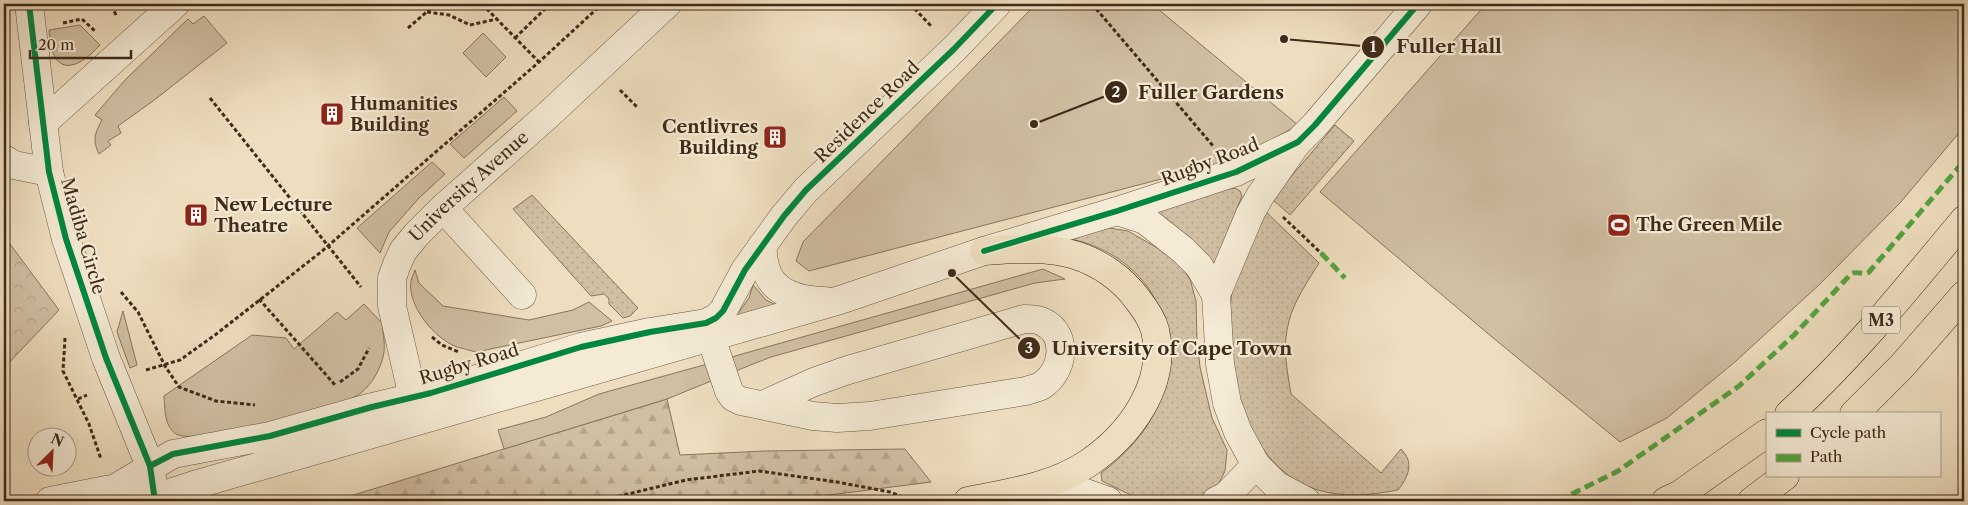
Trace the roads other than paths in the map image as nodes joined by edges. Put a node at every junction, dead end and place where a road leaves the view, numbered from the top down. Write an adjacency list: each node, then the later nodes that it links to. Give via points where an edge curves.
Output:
1 (29, 4): 6 (street, Madiba Circle)
2 (175, 4): 6 (street)
3 (666, 4): 10 (street, University Avenue)
4 (997, 4): 13 (street, Residence Road, via 806,190)
5 (1418, 4): 7 (street, Rugby Road)
6 (43, 123): 9 (street, Madiba Circle)
7 (1298, 142): 11 (street, Rugby Road, via 1236,172); 16 (street, via 1250,214)
8 (4, 159): 9 (street)
9 (49, 172): 26 (street, Madiba Circle, via 77,274 106,358)
10 (443, 208): 15 (street); 21 (street, University Avenue, via 403,251 392,278 392,306)
11 (1117, 210): 14 (street, Rugby Road); 16 (street, via 1145,220 1184,250 1199,266)
12 (1964, 220): 22 (highway, M3, via 1883,318 1825,381)
13 (762, 246): 18 (street, via 765,267 781,290 792,297 809,300); 19 (street, Rugby Road)
14 (984, 251): 18 (street, Rugby Road); 28 (highway, via 1051,250 1098,264 1132,292 1154,328 1158,363 1148,396 1136,417 1112,445)
15 (522, 295)
16 (1216, 295): 25 (street, via 1220,364 1227,403)
17 (1964, 295): 23 (highway, M3, via 1902,366)
18 (840, 300): 19 (street, Rugby Road)
19 (709, 331): 20 (street, via 733,398); 21 (street, Rugby Road)
20 (763, 405): 20 (street, via 837,418 870,416 1026,391 1041,386 1050,377 1062,350 1060,339 1054,329 1042,321 1024,319 848,370)
21 (417, 409): 26 (street, Rugby Road, via 173,454); 30 (street, Rugby Road)
22 (1791, 412)
23 (1856, 412)
24 (1766, 434): 36 (highway)
25 (1256, 465): 34 (street, via 1226,496); 35 (street, via 1276,485)
26 (150, 466): 29 (street, Rugby Road); 30 (street, Madiba Circle)
27 (1782, 478): 37 (highway)
28 (1054, 482): 32 (highway); 33 (street)
29 (114, 489): 30 (street); 31 (street)
30 (155, 500)
31 (50, 501)
32 (968, 501)
33 (1108, 501)
34 (1216, 501)
35 (1306, 501)
36 (1666, 501)
37 (1752, 501)

